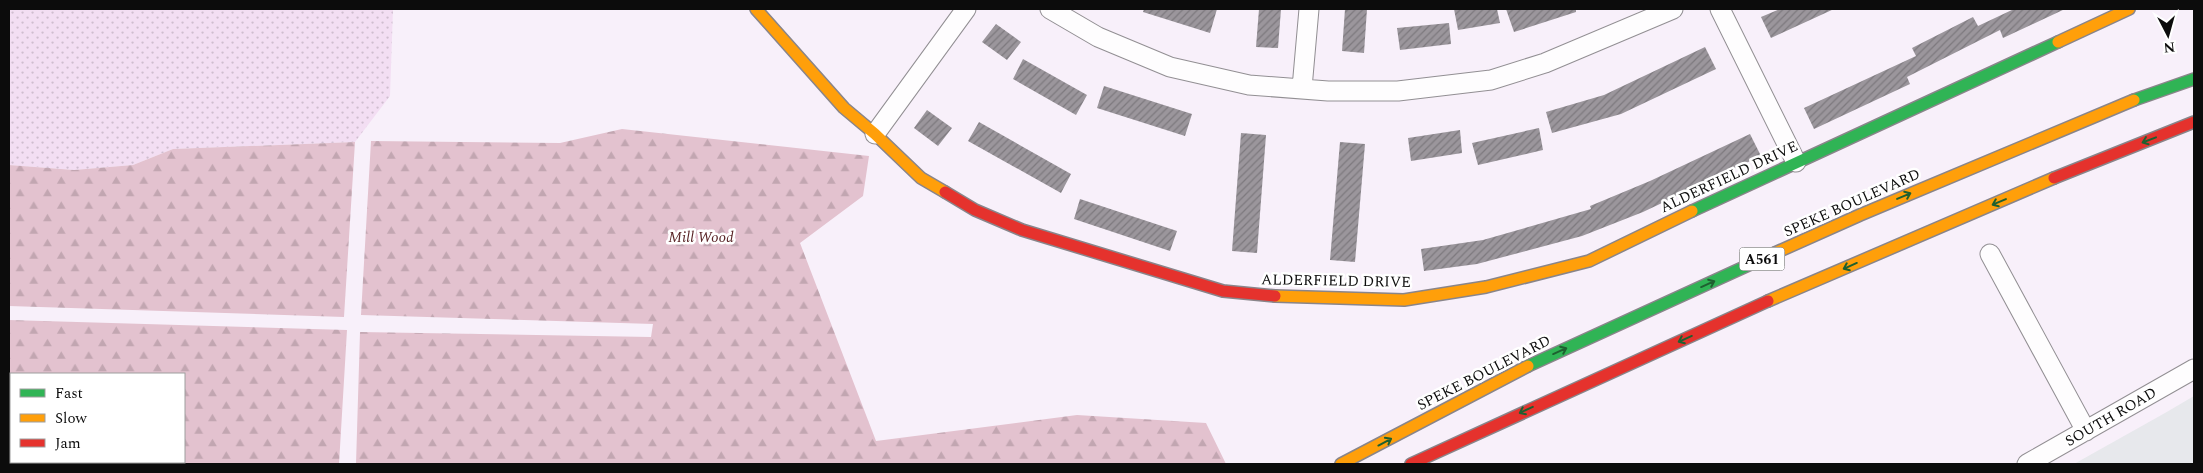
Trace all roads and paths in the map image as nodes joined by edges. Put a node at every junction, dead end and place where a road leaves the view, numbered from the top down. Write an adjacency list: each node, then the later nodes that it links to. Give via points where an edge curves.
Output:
1 (756, 9): 11 (main road, ALDERFIELD DRIVE, via 844,108)
2 (966, 9): 11 (street)
3 (1050, 9): 9 (street, via 1098,37 1170,67 1249,85)
4 (1309, 9): 9 (street)
5 (1673, 9): 9 (street, via 1545,63 1491,80 1398,90)
6 (1720, 9): 12 (street)
7 (2129, 9): 12 (main road, ALDERFIELD DRIVE)
8 (2194, 79): 16 (main road, SPEKE BOULEVARD / A561, one-way to 8, via 1544,358 1842,223 2122,104)
9 (1302, 88)
10 (2194, 122): 17 (main road, A561, one-way to 17, via 1852,265 1570,389)
11 (875, 134): 12 (main road, ALDERFIELD DRIVE, via 921,178 975,210 1022,230 1223,291 1287,297 1404,300 1486,287 1589,261)
12 (1796, 162)
13 (1990, 254): 15 (street)
14 (2194, 369): 15 (street, SOUTH ROAD)
15 (2086, 431): 18 (street, SOUTH ROAD)
16 (1341, 464)
17 (1411, 464)
18 (2028, 464)

